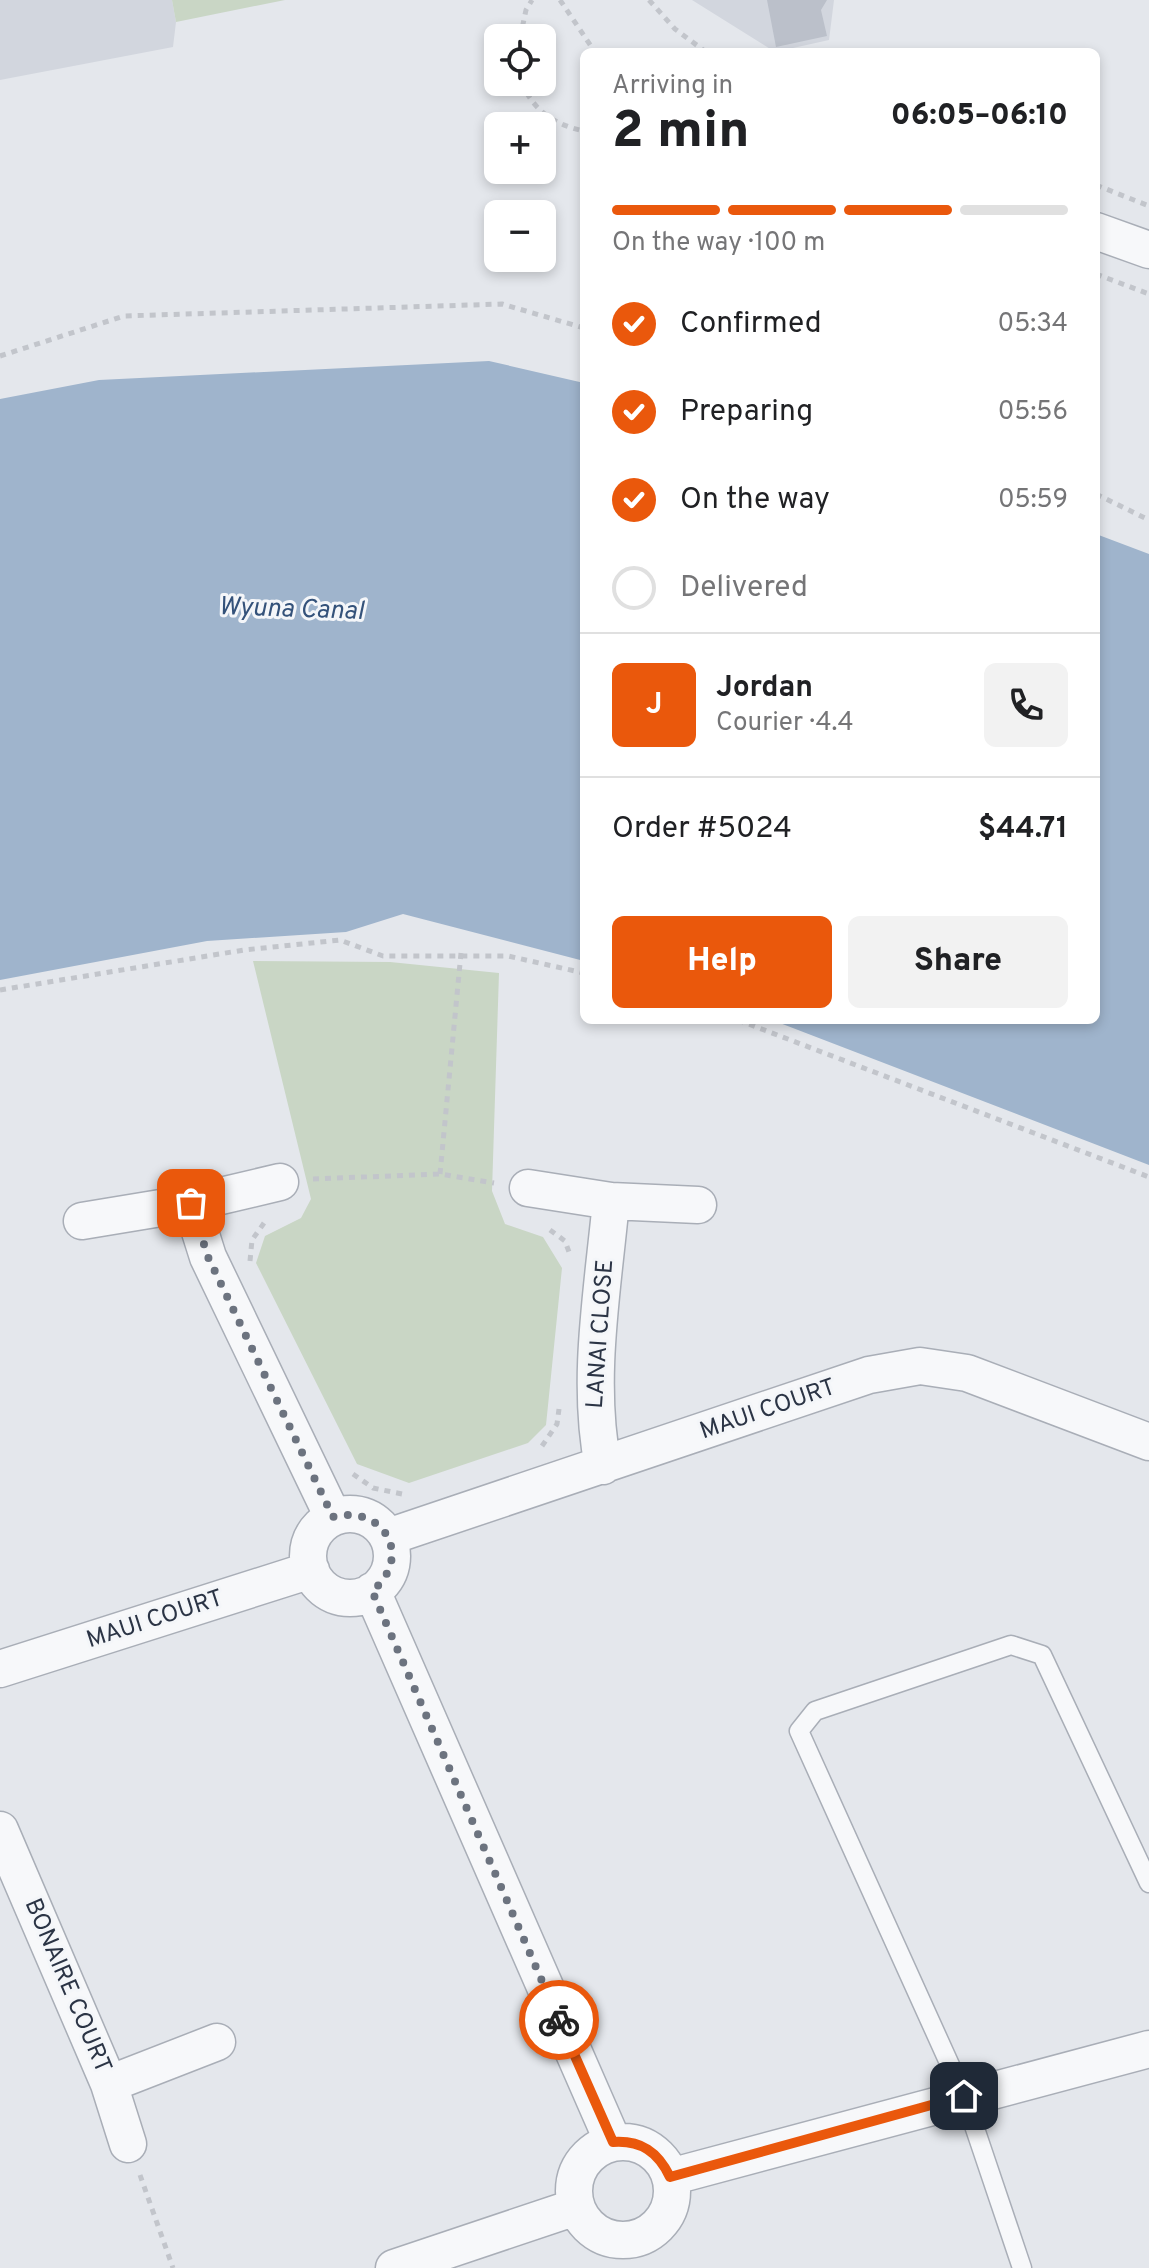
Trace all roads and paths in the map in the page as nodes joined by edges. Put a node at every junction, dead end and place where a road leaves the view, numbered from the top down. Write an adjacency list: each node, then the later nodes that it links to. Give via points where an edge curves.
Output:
1 (532, 0): 4 (path)
2 (560, 0): 5 (path)
3 (649, 0): 6 (path)
4 (524, 24)
5 (592, 48)
6 (701, 48)
7 (531, 96): 8 (path, via 543,114)
8 (580, 130)
9 (1100, 187): 10 (path)
10 (1149, 206)
11 (1100, 232): 12 (street)
12 (1149, 250)
13 (1100, 276): 14 (path)
14 (1149, 294)
15 (580, 327): 16 (path, via 502,304 124,316)
16 (0, 356)
17 (1100, 496): 18 (path)
18 (1149, 520)
19 (461, 953): 20 (path, via 508,956); 21 (path, via 383,956 340,940 244,950); 23 (path)
20 (580, 972)
21 (0, 990)
22 (748, 1024): 24 (path)
23 (440, 1174): 25 (path); 26 (path)
24 (1149, 1177)
25 (280, 1182): 28 (street)
26 (528, 1188): 27 (street)
27 (611, 1201): 29 (street); 38 (street, LANAI CLOSE, via 595,1390 595,1429)
28 (191, 1203): 31 (street); 41 (street, via 208,1257)
29 (698, 1205)
30 (272, 1220): 34 (path, via 252,1240)
31 (82, 1221)
32 (540, 1226): 33 (path, via 565,1241)
33 (571, 1266)
34 (253, 1271)
35 (560, 1393): 37 (path, via 551,1437)
36 (1149, 1442): 38 (street, MAUI COURT, via 967,1373 920,1366 869,1375)
37 (528, 1454)
38 (603, 1466): 42 (street, MAUI COURT)
39 (349, 1471): 40 (path, via 373,1488)
40 (412, 1494)
41 (333, 1517): 42 (street, via 370,1519); 43 (street, via 309,1545)
42 (388, 1537): 44 (street, via 392,1562)
43 (311, 1570): 44 (street, via 316,1581 336,1595); 45 (street, MAUI COURT)
44 (372, 1591): 52 (street)
45 (0, 1669)
46 (0, 1830): 50 (street, BONAIRE COURT)
47 (1149, 1883): 51 (lane, via 1042,1655 1011,1645 815,1711 799,1731)
48 (217, 2042): 50 (street)
49 (1149, 2049): 51 (street)
50 (109, 2084): 53 (street, BONAIRE COURT)
51 (964, 2096): 54 (street); 59 (lane)
52 (613, 2142): 54 (street, via 627,2141 654,2153); 55 (street, via 597,2148 576,2174)
53 (128, 2144): 57 (path)
54 (670, 2177): 56 (street, via 669,2208)
55 (576, 2207): 56 (street, via 593,2231); 58 (street)
56 (642, 2253)
57 (173, 2268)
58 (394, 2268)
59 (1022, 2268)

